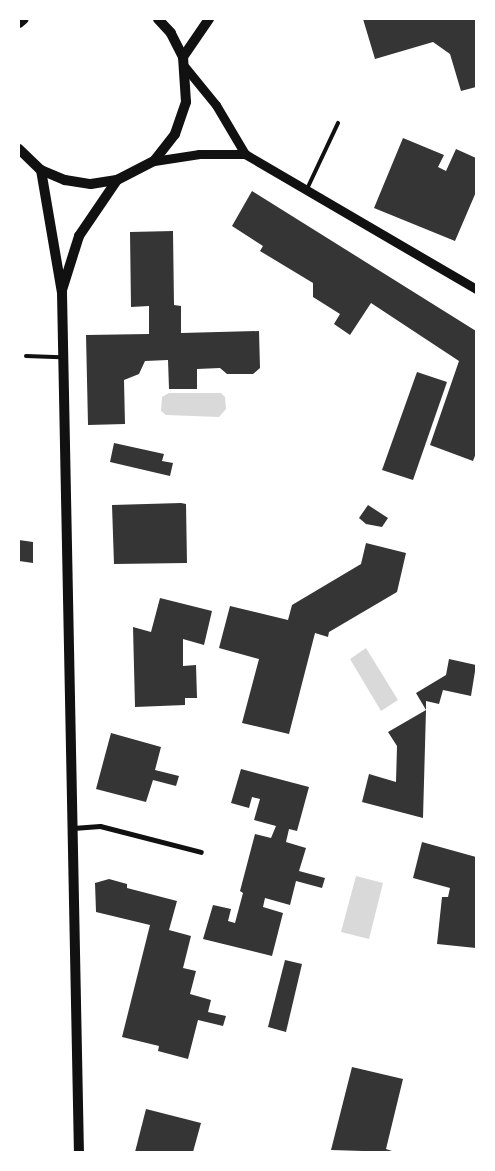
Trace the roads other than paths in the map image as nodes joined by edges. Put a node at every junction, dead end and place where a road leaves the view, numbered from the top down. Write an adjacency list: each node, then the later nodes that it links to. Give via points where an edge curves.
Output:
1 (24, 19): 4 (main road)
2 (158, 19): 5 (main road, via 171,33)
3 (209, 19): 5 (main road)
4 (19, 23)
5 (184, 62): 8 (street, via 216,105); 9 (main road, via 186,102 175,134)
6 (338, 124): 14 (lane)
7 (19, 149): 11 (main road)
8 (246, 154): 9 (street, via 199,154); 14 (street)
9 (154, 161): 13 (main road)
10 (19, 162): 11 (main road)
11 (30, 162): 12 (main road)
12 (41, 170): 13 (main road, via 65,180 91,184); 16 (main road)
13 (117, 180): 16 (main road, via 79,236)
14 (306, 191): 15 (street)
15 (476, 289)
16 (62, 294): 18 (main road)
17 (26, 356): 18 (lane)
18 (61, 357): 19 (main road, via 67,469)
19 (73, 828): 20 (street, via 100,826); 21 (main road)
20 (201, 852)
21 (78, 1152)

